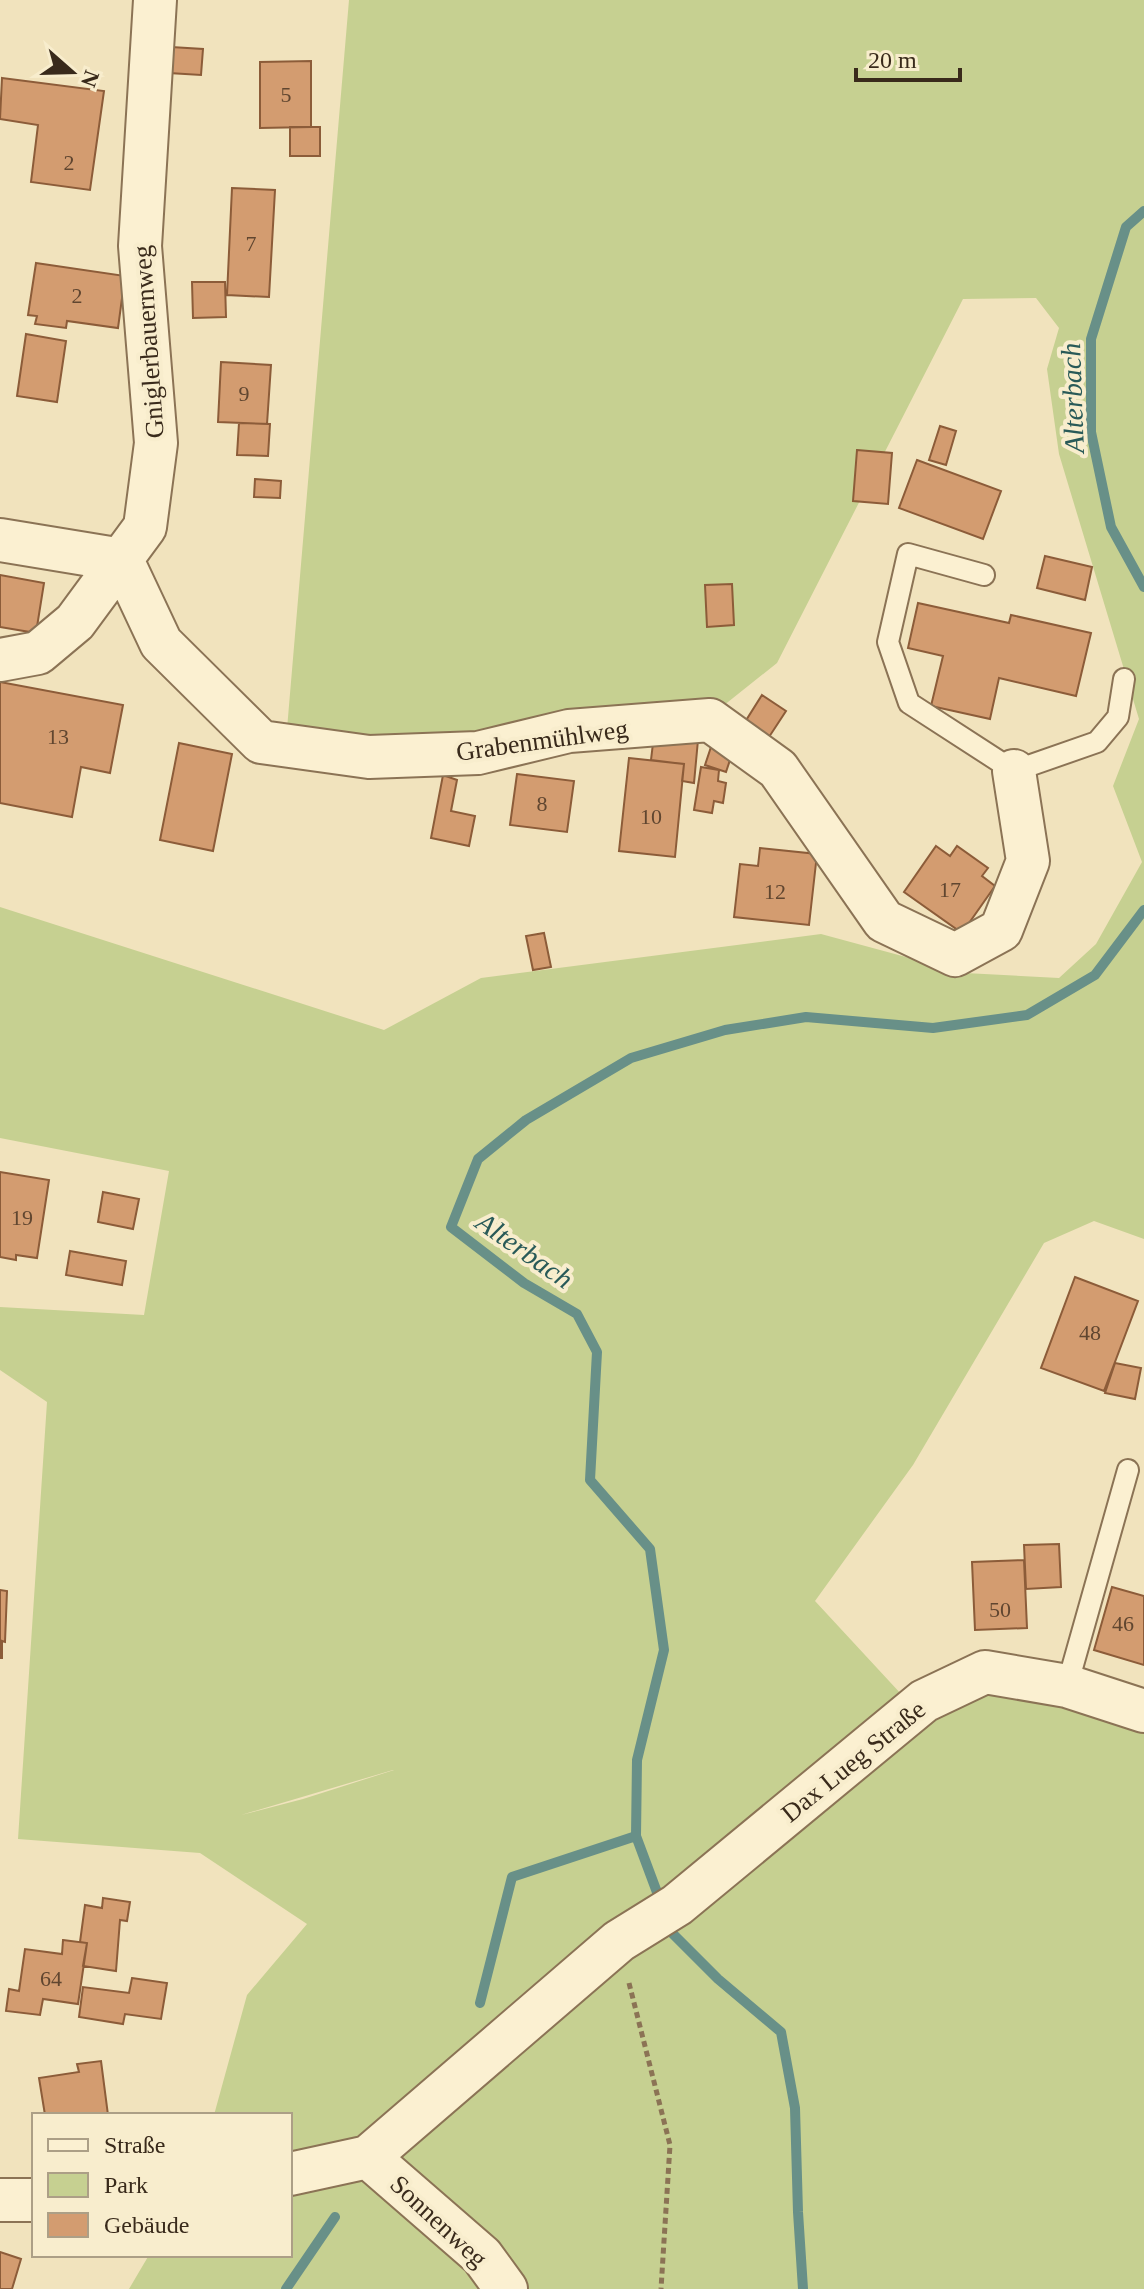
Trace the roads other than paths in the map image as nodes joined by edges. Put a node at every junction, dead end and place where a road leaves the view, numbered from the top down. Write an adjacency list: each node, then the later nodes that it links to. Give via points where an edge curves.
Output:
1 (155, 0): 3 (street, Gniglerbauernweg, via 140,246 156,443 145,527)
2 (0, 540): 3 (street)
3 (122, 560): 5 (street, Gniglerbauernweg, via 75,622 38,653); 7 (street, Grabenmühlweg, via 161,643 261,742 369,757 478,753 569,731 710,720 778,769 884,921 955,955 1001,930 1028,861)
4 (984, 575): 7 (lane, via 908,554 888,642 909,703)
5 (0, 660)
6 (1124, 679): 7 (lane, via 1118,717 1097,742)
7 (1014, 771)
8 (1128, 1470): 9 (lane)
9 (1067, 1686): 10 (street, Dax Lueg Straße); 11 (street, Dax Lueg Straße, via 985,1672 924,1701 677,1905 619,1941)
10 (1144, 1711)
11 (368, 2157): 12 (street); 15 (street, Sonnenweg, via 482,2256)
12 (292, 2174)
13 (0, 2200): 14 (street)
14 (32, 2200)
15 (506, 2289)

